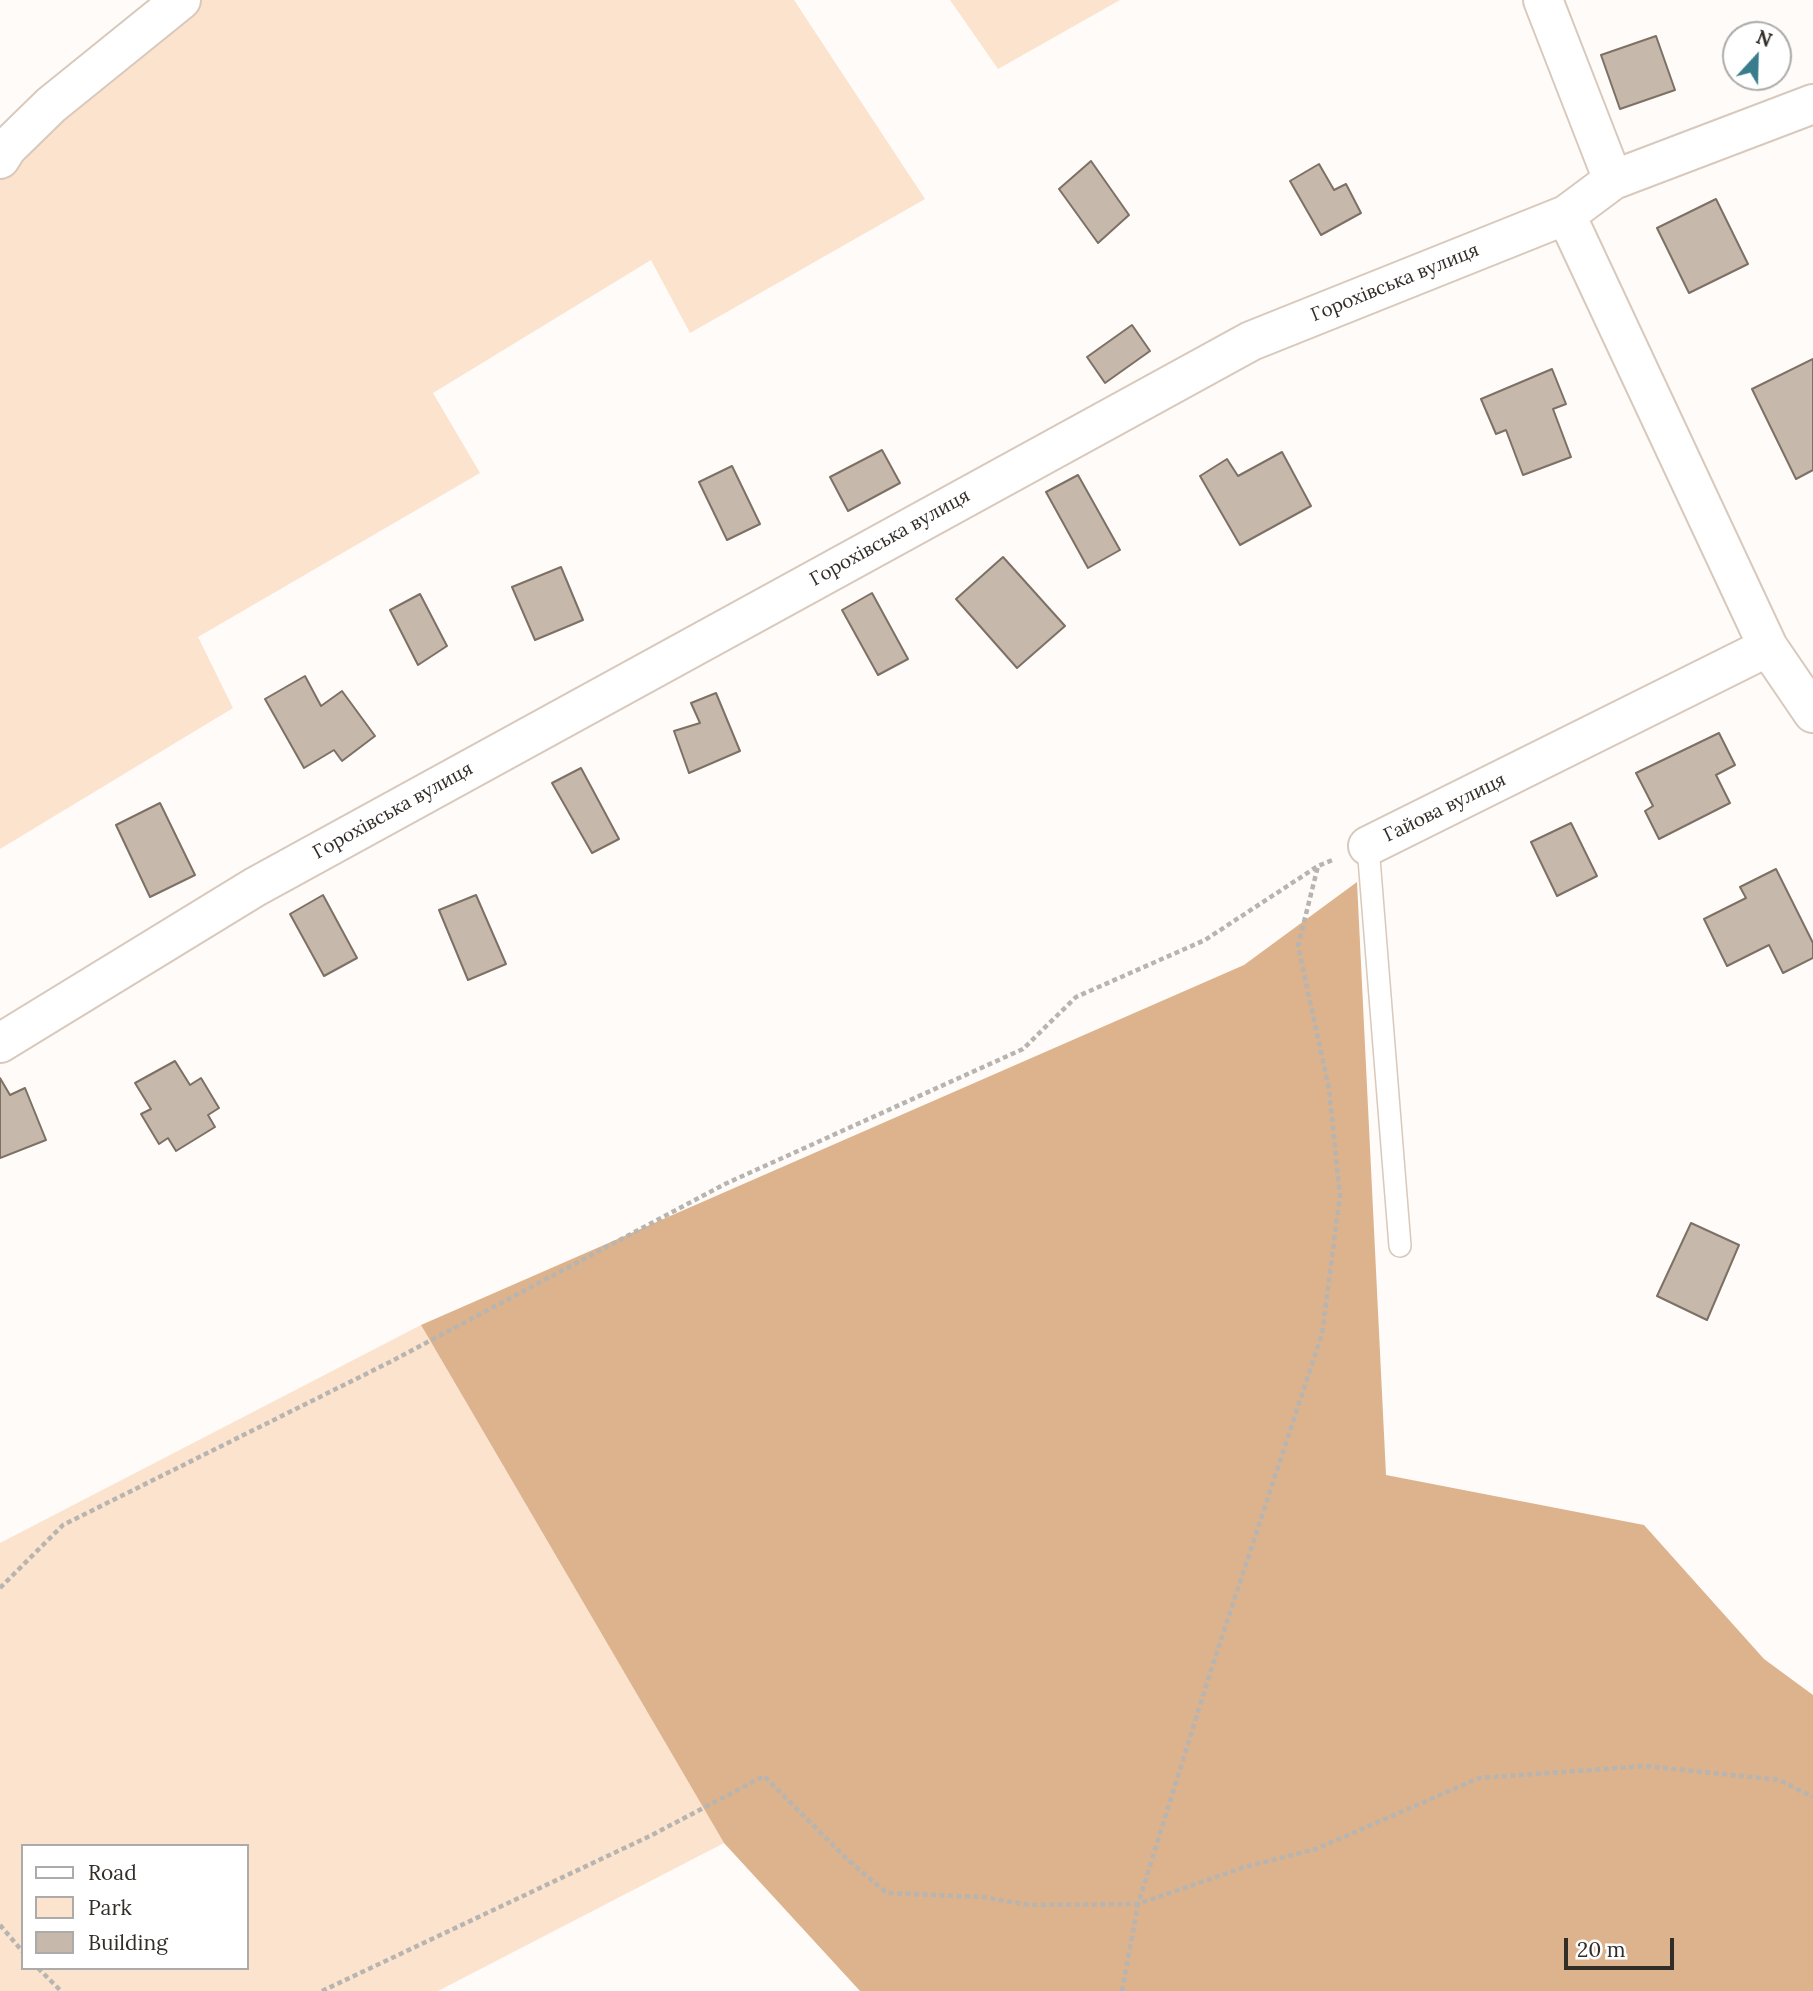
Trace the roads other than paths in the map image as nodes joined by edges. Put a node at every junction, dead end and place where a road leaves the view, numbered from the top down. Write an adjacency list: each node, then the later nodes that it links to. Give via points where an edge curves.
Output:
1 (181, 0): 4 (street, via 51,105)
2 (1543, 0): 5 (street)
3 (1813, 104): 5 (street, Горохівська вулиця)
4 (0, 159)
5 (1613, 180): 6 (street, Горохівська вулиця)
6 (1566, 215): 7 (street); 10 (street, Горохівська вулиця, via 1251,341 255,887)
7 (1768, 648): 8 (street); 9 (street, Гайова вулиця)
8 (1813, 713)
9 (1368, 846): 11 (lane, Гайова вулиця)
10 (0, 1043)
11 (1400, 1246)

